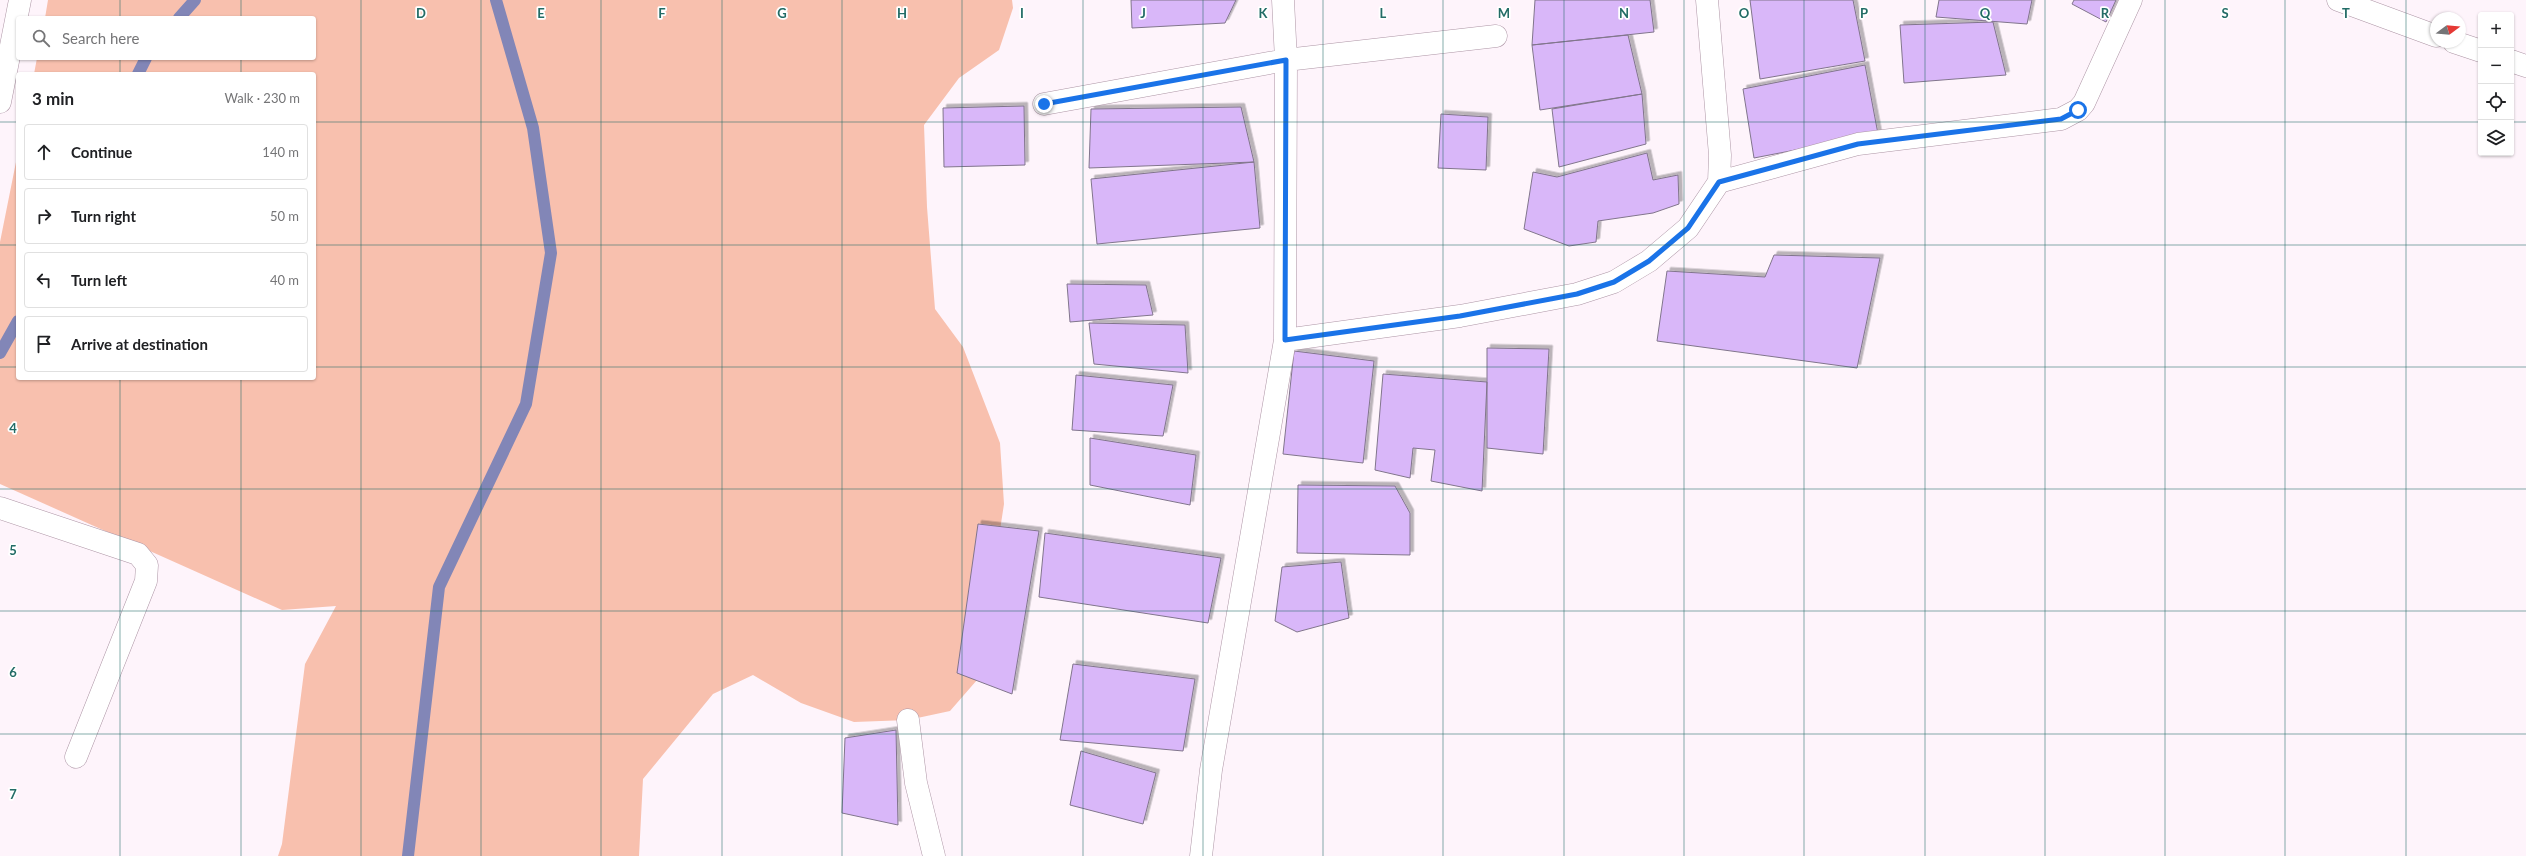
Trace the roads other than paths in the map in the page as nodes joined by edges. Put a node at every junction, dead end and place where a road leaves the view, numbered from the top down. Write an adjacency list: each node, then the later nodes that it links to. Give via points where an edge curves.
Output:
1 (20, 0): 6 (street)
2 (1283, 0): 12 (street)
3 (1707, 0): 17 (street, via 1720,155)
4 (2131, 0): 17 (street, via 2084,103 2070,116 1858,144)
5 (2338, 0): 8 (street)
6 (17, 16)
7 (16, 20): 15 (street)
8 (2430, 34)
9 (1496, 36): 12 (street)
10 (2466, 46): 11 (street)
11 (2478, 50)
12 (1286, 60): 16 (street); 18 (street)
13 (2514, 62): 14 (street)
14 (2526, 66)
15 (0, 102)
16 (1044, 104)
17 (1719, 182): 18 (street, via 1688,228 1649,261 1614,282 1577,294 1460,316)
18 (1285, 340): 23 (street, via 1211,770)
19 (0, 508): 21 (street, via 138,554 147,565 146,581)
20 (908, 720): 22 (street, via 916,783)
21 (76, 757)
22 (934, 856)
23 (1200, 856)

